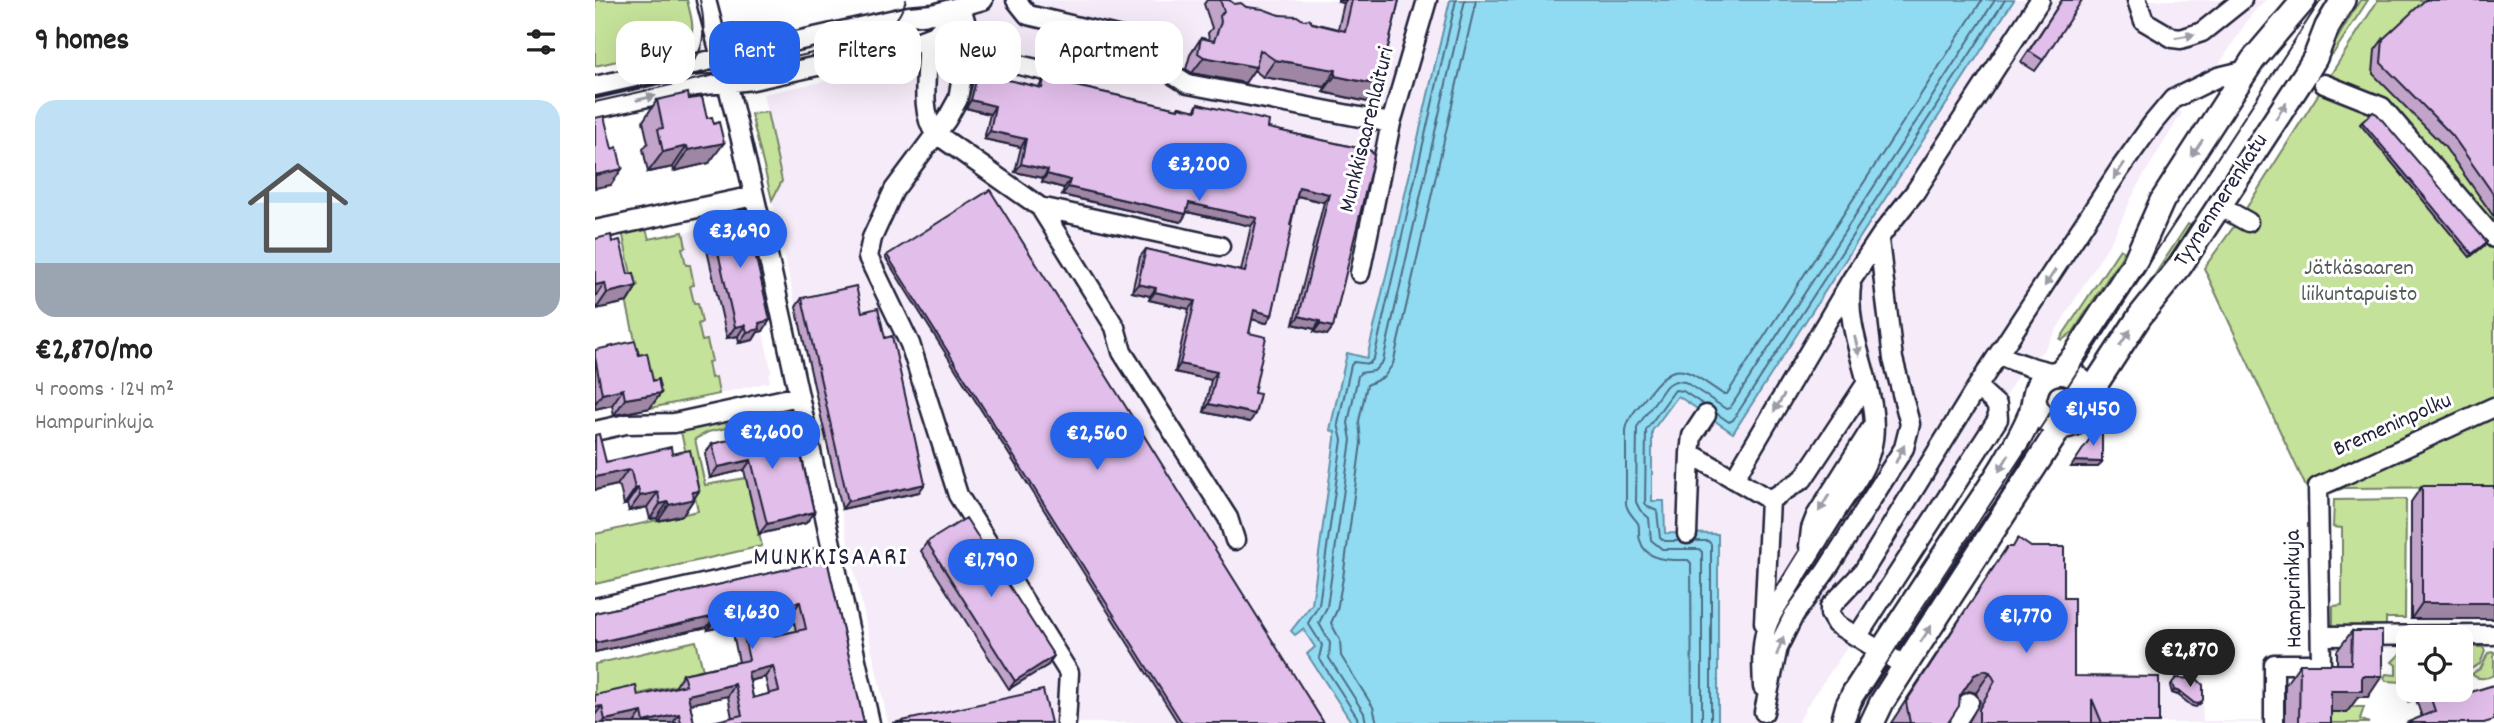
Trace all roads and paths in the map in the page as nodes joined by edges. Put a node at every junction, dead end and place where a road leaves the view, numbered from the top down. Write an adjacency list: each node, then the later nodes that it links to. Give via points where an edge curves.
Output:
1 (706, 0): 12 (street)
2 (983, 0): 11 (street)
3 (1016, 0): 25 (street, via 1028,15 1138,41 1188,84)
4 (1427, 0): 25 (street, Munkkisaarenlaituri)
5 (2040, 0): 33 (street)
6 (2137, 0): 7 (street, one-way to 7, via 2144,20 2182,39 2202,32)
7 (2242, 0)
8 (2304, 0): 18 (main road, Tyynenmerenkatu)
9 (2343, 0): 28 (main road, Tyynenmerenkatu, one-way to 9, via 2306,73)
10 (932, 7): 11 (street); 15 (street)
11 (961, 7): 13 (street); 14 (street)
12 (712, 21)
13 (965, 21)
14 (927, 38): 17 (street); 26 (street, via 926,112)
15 (800, 40)
16 (709, 61): 23 (street)
17 (800, 70)
18 (2247, 70): 37 (street, one-way to 37, via 2217,77 2173,100 2120,169); 38 (main road, Tyynenmerenkatu, one-way to 38, via 2157,209 2128,274)
19 (712, 84): 24 (street, one-way to 19)
20 (729, 84): 27 (street)
21 (961, 84): 26 (street, via 958,99)
22 (2324, 84): 32 (street, via 2382,107)
23 (595, 86)
24 (595, 109)
25 (1391, 123): 35 (street, Munkkisaarenlaituri)
26 (935, 133): 29 (street); 67 (street, via 894,190 868,257 910,344 958,495 1069,673)
27 (754, 196): 31 (street); 41 (street)
28 (2219, 206): 30 (street); 44 (main road, Tyynenmerenkatu, one-way to 28, via 2140,316)
29 (1040, 207): 34 (street); 53 (street, via 1115,327 1122,352 1228,517)
30 (2248, 222)
31 (595, 230)
32 (2494, 238)
33 (1879, 240): 36 (street); 65 (street, one-way to 33, via 1778,647 1794,615 1904,448 1910,424 1893,359)
34 (1220, 246)
35 (1360, 273)
36 (1852, 279): 39 (street, one-way to 39, via 1849,304); 49 (street, one-way to 49)
37 (2007, 358): 38 (street); 40 (street); 42 (street)
38 (2058, 373): 42 (main road, Tyynenmerenkatu, via 2038,384); 44 (main road, via 2081,380)
39 (1866, 384): 51 (street, via 1803,479); 61 (street, one-way to 61, via 1874,424 1867,460 1766,626)
40 (1977, 387): 54 (street); 56 (street, via 1997,405 1998,419)
41 (799, 396): 47 (street, via 674,424); 55 (street)
42 (2034, 398): 46 (main road, via 2046,422); 62 (main road, Tyynenmerenkatu, one-way to 62, via 2027,422 2005,462)
43 (2494, 407): 50 (street, Bremeninpolku, via 2318,487)
44 (2092, 411): 46 (main road)
45 (1706, 415): 48 (street, via 1692,436)
46 (2061, 426): 63 (main road, one-way to 46)
47 (595, 431)
48 (1691, 453): 49 (street); 52 (street)
49 (1734, 479): 51 (street)
50 (2318, 493): 58 (street, Hampurinkuja)
51 (1770, 500): 61 (street)
52 (1687, 534)
53 (1235, 540)
54 (1882, 541): 56 (street); 60 (street, via 1857,579 1830,607 1836,624)
55 (833, 555): 57 (street); 66 (street)
56 (1908, 559): 60 (street)
57 (595, 608)
58 (2321, 635): 59 (street); 71 (street, Hampurinkuja, via 2321,664 2274,664)
59 (2494, 635)
60 (1857, 637): 62 (street)
61 (1762, 650): 65 (street)
62 (1881, 652): 63 (street); 68 (main road, Tyynenmerenkatu, via 1847,705)
63 (1905, 666): 69 (main road)
64 (1969, 702): 70 (street)
65 (1765, 718)
66 (870, 723)
67 (1066, 723)
68 (1843, 723)
69 (1872, 723)
70 (1955, 723)
71 (2274, 723)

